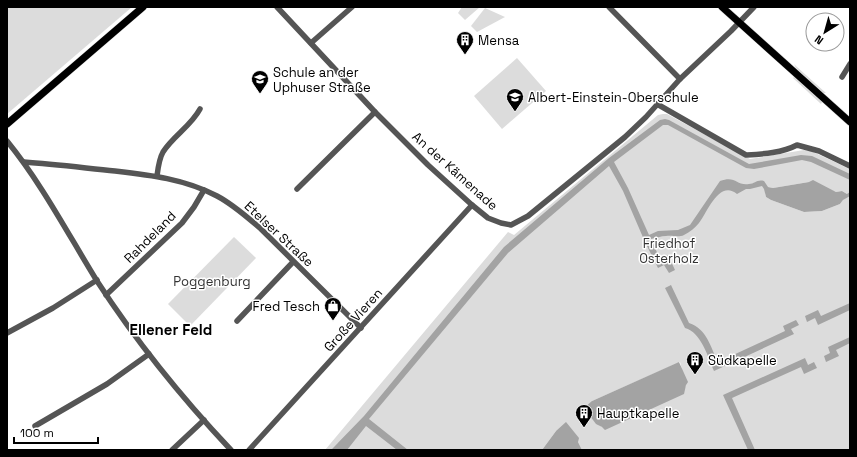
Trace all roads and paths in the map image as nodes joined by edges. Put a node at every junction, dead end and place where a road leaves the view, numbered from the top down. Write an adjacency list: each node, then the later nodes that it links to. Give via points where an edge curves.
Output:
1 (143, 7): 16 (main road)
2 (277, 7): 8 (street, An der Kämenade)
3 (352, 7): 8 (street)
4 (609, 7): 11 (street)
5 (722, 7): 7 (main road)
6 (754, 7): 7 (street, An der Kämenade)
7 (739, 23): 11 (street, An der Kämenade); 15 (main road)
8 (311, 43): 14 (street, An der Kämenade)
9 (850, 64): 10 (street)
10 (842, 77)
11 (680, 79): 12 (street, An der Kämenade)
12 (657, 104): 19 (street, via 746,155 788,149 797,144); 23 (street, An der Kämenade, via 625,137 528,216 511,225 488,218)
13 (200, 109): 20 (street, via 196,118 162,153)
14 (375, 112): 21 (street); 23 (street, An der Kämenade)
15 (850, 122)
16 (7, 124)
17 (7, 141): 18 (street)
18 (24, 162): 20 (street, Etelser Straße); 25 (street)
19 (850, 166)
20 (157, 176): 22 (street, Etelser Straße)
21 (297, 189)
22 (204, 190): 24 (street, Etelser Straße, via 246,216); 26 (street, Rahdeland, via 182,223)
23 (472, 205): 28 (street, Große Vieren)
24 (293, 262): 27 (street); 28 (street, Etelser Straße)
25 (97, 280): 26 (street); 29 (street)
26 (106, 295): 30 (street)
27 (237, 321)
28 (361, 328): 35 (street, Große Vieren)
29 (7, 333)
30 (149, 354): 31 (street); 32 (street, via 107,384)
31 (204, 420): 33 (street); 34 (street)
32 (35, 426)
33 (172, 450)
34 (231, 450)
35 (249, 450)

